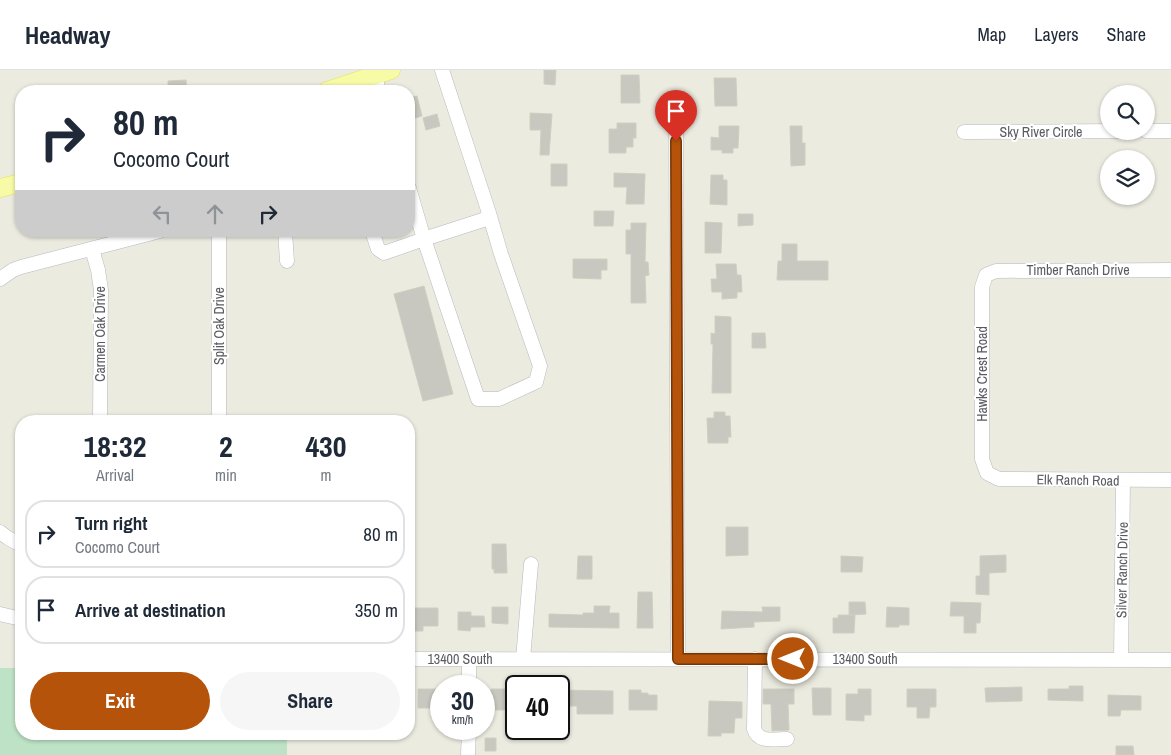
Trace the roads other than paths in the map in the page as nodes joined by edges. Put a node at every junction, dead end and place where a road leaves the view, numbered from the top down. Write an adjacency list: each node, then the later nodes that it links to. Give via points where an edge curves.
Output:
1 (442, 70): 12 (street)
2 (381, 79): 3 (main road)
3 (354, 85)
4 (676, 102): 36 (street)
5 (1100, 131): 8 (street, Sky River Circle)
6 (1155, 131): 7 (street)
7 (1171, 131)
8 (964, 132)
9 (15, 184): 10 (main road)
10 (0, 188)
11 (415, 208): 17 (street)
12 (489, 213): 17 (street, via 486,220); 17 (street, via 540,366 536,382 499,399 478,399)
13 (137, 237): 18 (street)
14 (220, 237): 24 (street, Split Oak Drive)
15 (285, 237): 19 (street)
16 (374, 237): 17 (street, via 378,249 384,253)
17 (424, 239)
18 (92, 249): 22 (street, via 21,267); 23 (street, Carmen Oak Drive, via 101,290)
19 (287, 261)
20 (1171, 270): 21 (street, Timber Ranch Drive, via 996,271)
21 (986, 275): 25 (street, Hawks Crest Road, via 982,287 982,460)
22 (0, 280)
23 (100, 415)
24 (219, 415)
25 (987, 473): 26 (street, Elk Ranch Road, via 999,479)
26 (1123, 480): 27 (street, Elk Ranch Road); 38 (street, Silver Ranch Drive)
27 (1171, 480)
28 (0, 532): 29 (street)
29 (15, 542)
30 (531, 564): 35 (street)
31 (0, 614): 32 (street)
32 (15, 618)
33 (415, 659): 34 (street, 13400 South)
34 (469, 659): 35 (street, 13400 South); 40 (street)
35 (523, 659): 36 (street, 13400 South)
36 (678, 659): 37 (street, 13400 South)
37 (755, 659): 38 (street, 13400 South); 41 (street, via 756,736)
38 (1121, 660): 39 (street, 13400 South)
39 (1171, 660)
40 (469, 675)
41 (787, 739)
42 (469, 740): 43 (street)
43 (468, 755)

